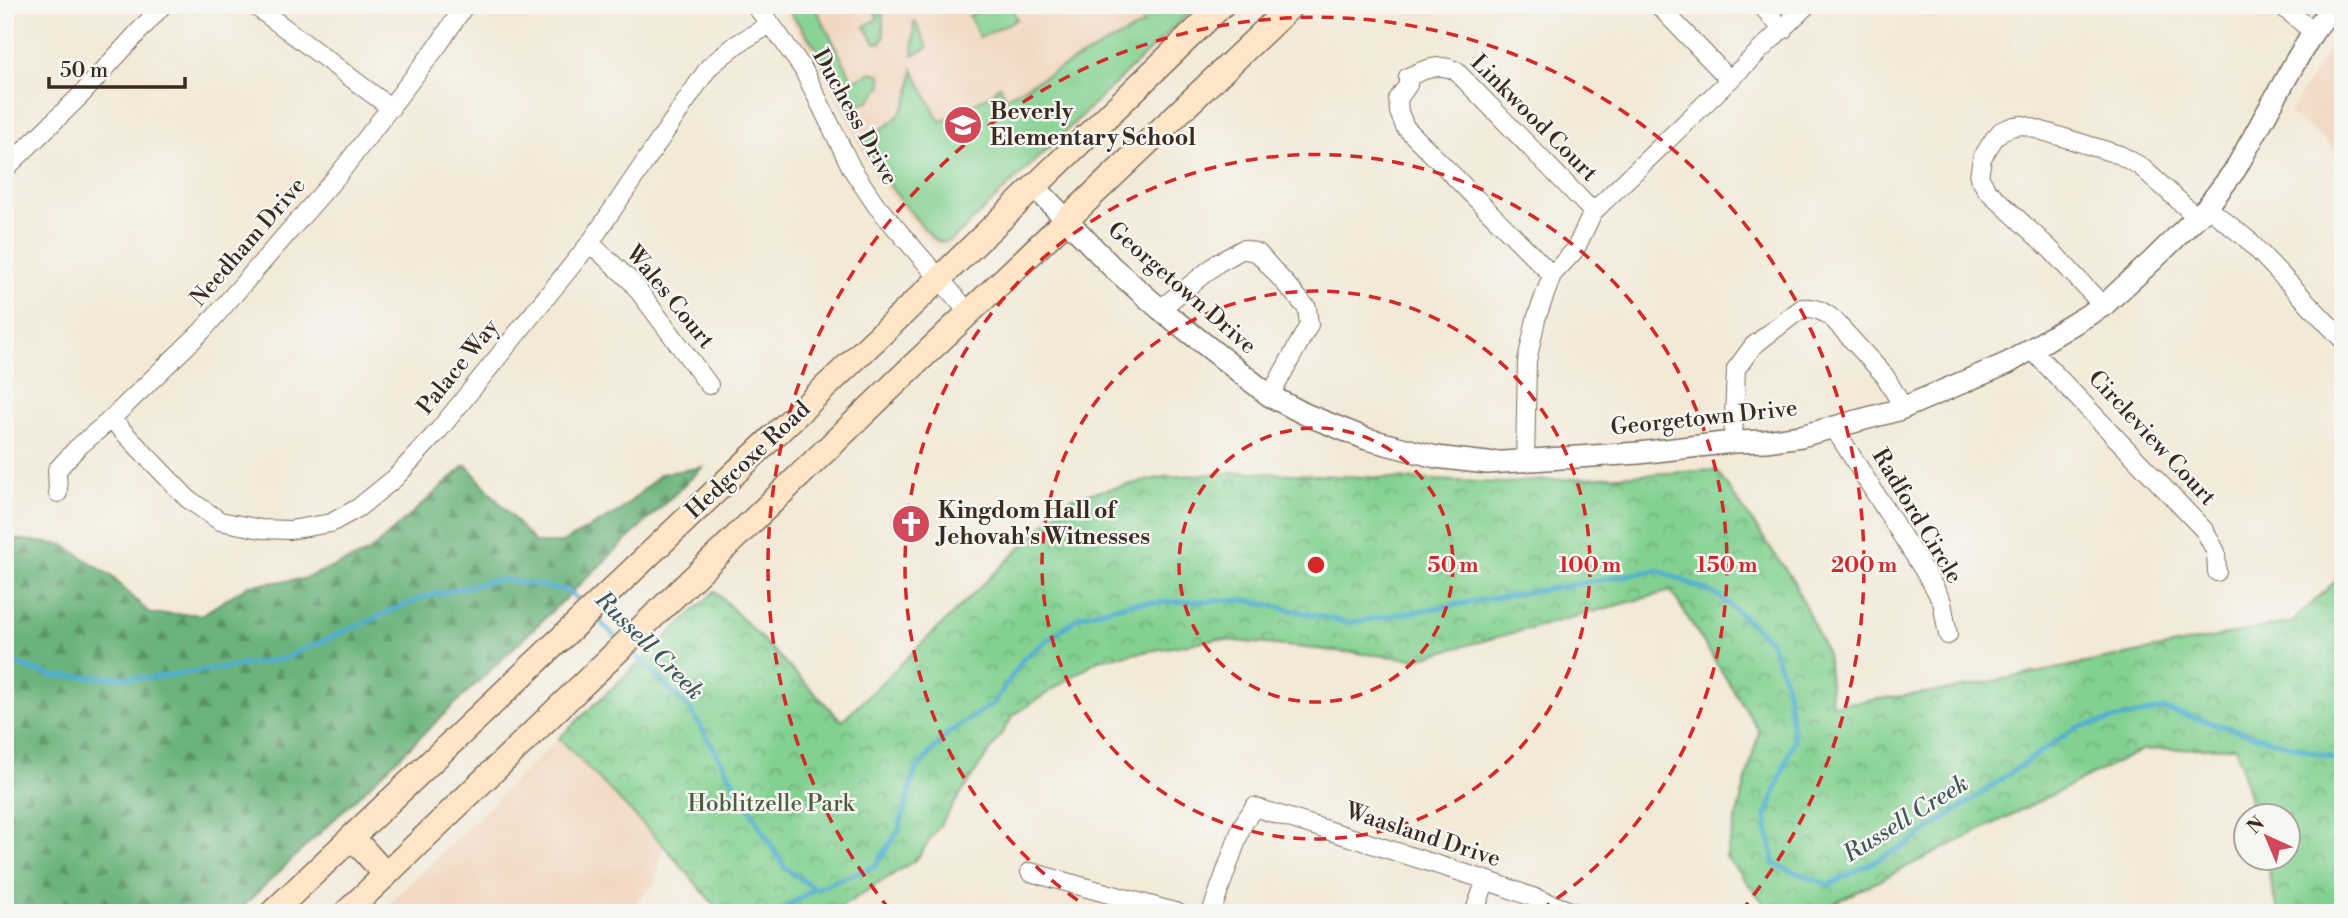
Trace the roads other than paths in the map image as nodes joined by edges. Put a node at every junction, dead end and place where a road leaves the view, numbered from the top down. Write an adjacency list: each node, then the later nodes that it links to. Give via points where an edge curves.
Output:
1 (163, 5): 17 (street)
2 (254, 5): 16 (street)
3 (465, 5): 16 (street, Needham Drive)
4 (754, 5): 12 (street, Duchess Drive)
5 (1222, 5): 18 (main road, Hedgcoxe Road)
6 (1292, 5): 21 (main road, Hedgcoxe Road)
7 (1658, 5): 15 (street)
8 (1761, 5): 13 (street)
9 (1807, 5): 13 (street)
10 (2281, 5): 14 (street)
11 (2334, 5): 14 (street, Georgetown Drive)
12 (771, 24): 22 (street, Palace Way, via 709,67); 24 (street, Duchess Drive, via 803,69 852,169 876,205)
13 (1783, 30): 15 (street)
14 (2314, 32): 20 (street, Georgetown Drive, via 2235,170)
15 (1730, 80): 19 (street)
16 (391, 107): 33 (street, Needham Drive, via 202,331)
17 (5, 169)
18 (1035, 187): 21 (street, Georgetown Drive); 24 (main road, Hedgcoxe Road)
19 (1593, 212): 23 (street, via 1574,250); 23 (street, Linkwood Court, via 1456,71 1448,66 1424,69 1408,77 1398,99 1405,127)
20 (2202, 212): 25 (street, Georgetown Drive); 25 (street, via 2120,155 2023,125 2001,131 1982,158 1979,177 1987,191); 28 (street, via 2247,239)
21 (1068, 221): 26 (street, Georgetown Drive); 27 (main road, Hedgcoxe Road)
22 (590, 243): 30 (street, Wales Court, via 632,282); 33 (street, Palace Way, via 421,450 358,508 331,523 290,530 220,522 188,499)
23 (1552, 275): 36 (street, via 1527,361)
24 (939, 279): 27 (street, Duchess Drive); 40 (main road, Hedgcoxe Road)
25 (2103, 306): 29 (street, Georgetown Drive)
26 (1160, 309): 31 (street, Georgetown Drive); 31 (street, via 1233,254 1242,249 1258,253 1307,308 1309,325)
27 (970, 314): 42 (main road, Hedgcoxe Road)
28 (2343, 340)
29 (2031, 349): 32 (street, Georgetown Drive); 38 (street, Circleview Court, via 2205,531 2216,552)
30 (709, 385)
31 (1270, 396): 36 (street, Georgetown Drive, via 1307,415 1402,449 1487,463)
32 (1903, 407): 34 (street, Georgetown Drive); 35 (street, via 1885,376 1833,319 1812,307 1802,308 1753,346 1736,369)
33 (111, 419): 37 (street, Needham Drive, via 57,470)
34 (1834, 428): 35 (street, Georgetown Drive, via 1766,442); 39 (street, Radford Circle, via 1934,585)
35 (1733, 442): 36 (street, Georgetown Drive)
36 (1525, 462)
37 (58, 493)
38 (2217, 572)
39 (1948, 635)
40 (352, 837): 42 (main road); 44 (main road, Hedgcoxe Road)
41 (1031, 872): 46 (street)
42 (386, 874): 45 (main road, Hedgcoxe Road)
43 (1486, 880): 47 (street, Waasland Drive, via 1254,807 1242,825); 48 (street); 49 (street, Waasland Drive)
44 (272, 913)
45 (346, 913)
46 (1178, 913)
47 (1211, 913)
48 (1474, 913)
49 (1576, 913)

